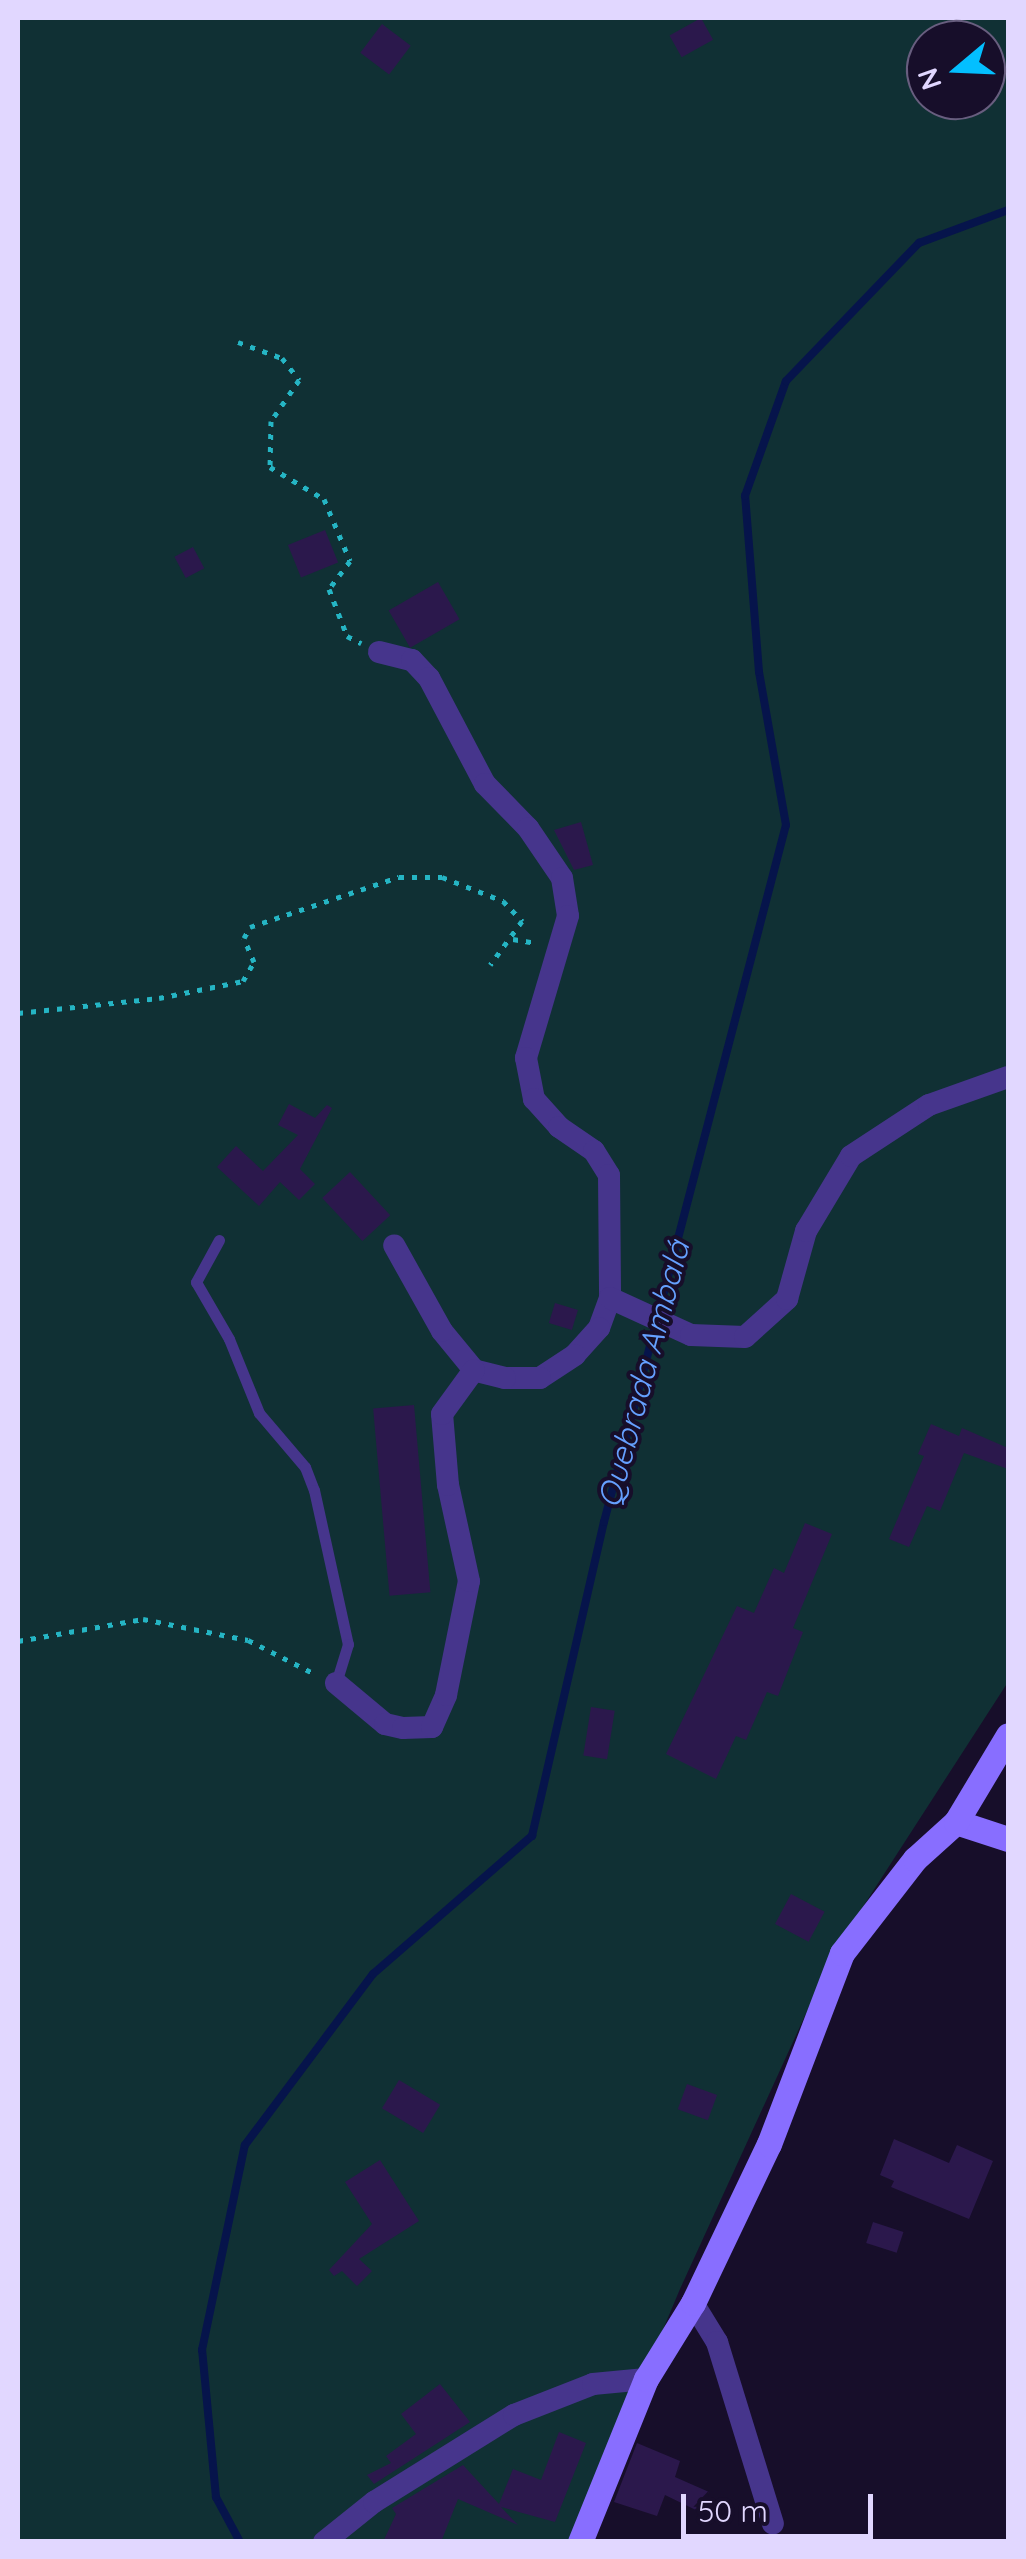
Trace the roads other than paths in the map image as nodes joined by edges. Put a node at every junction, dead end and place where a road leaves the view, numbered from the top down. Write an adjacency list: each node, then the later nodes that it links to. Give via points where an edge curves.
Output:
1 (379, 652): 5 (street, via 412,660 430,678 485,784 528,828 562,878 568,916 526,1058 534,1099 559,1128 594,1151 609,1174)
2 (1008, 1077): 5 (street, via 930,1104 852,1156 806,1230 787,1299 745,1337 691,1335)
3 (220, 1240): 7 (lane, via 196,1282 258,1413 305,1467 314,1490 348,1644)
4 (394, 1245): 6 (street, via 442,1332)
5 (610, 1298): 6 (street, via 599,1328 575,1355 540,1378)
6 (474, 1370): 7 (street, via 442,1414 468,1582 446,1695 432,1726 403,1728 384,1724)
7 (336, 1683)
8 (1008, 1734): 9 (street)
9 (956, 1822): 10 (street); 11 (street, via 915,1859 842,1952 769,2144)
10 (1008, 1839)
11 (693, 2303): 12 (street); 13 (street, via 718,2342)
12 (646, 2379): 14 (street, via 593,2384 514,2416 374,2502); 15 (street)
13 (773, 2524)
14 (324, 2542)
15 (580, 2542)

